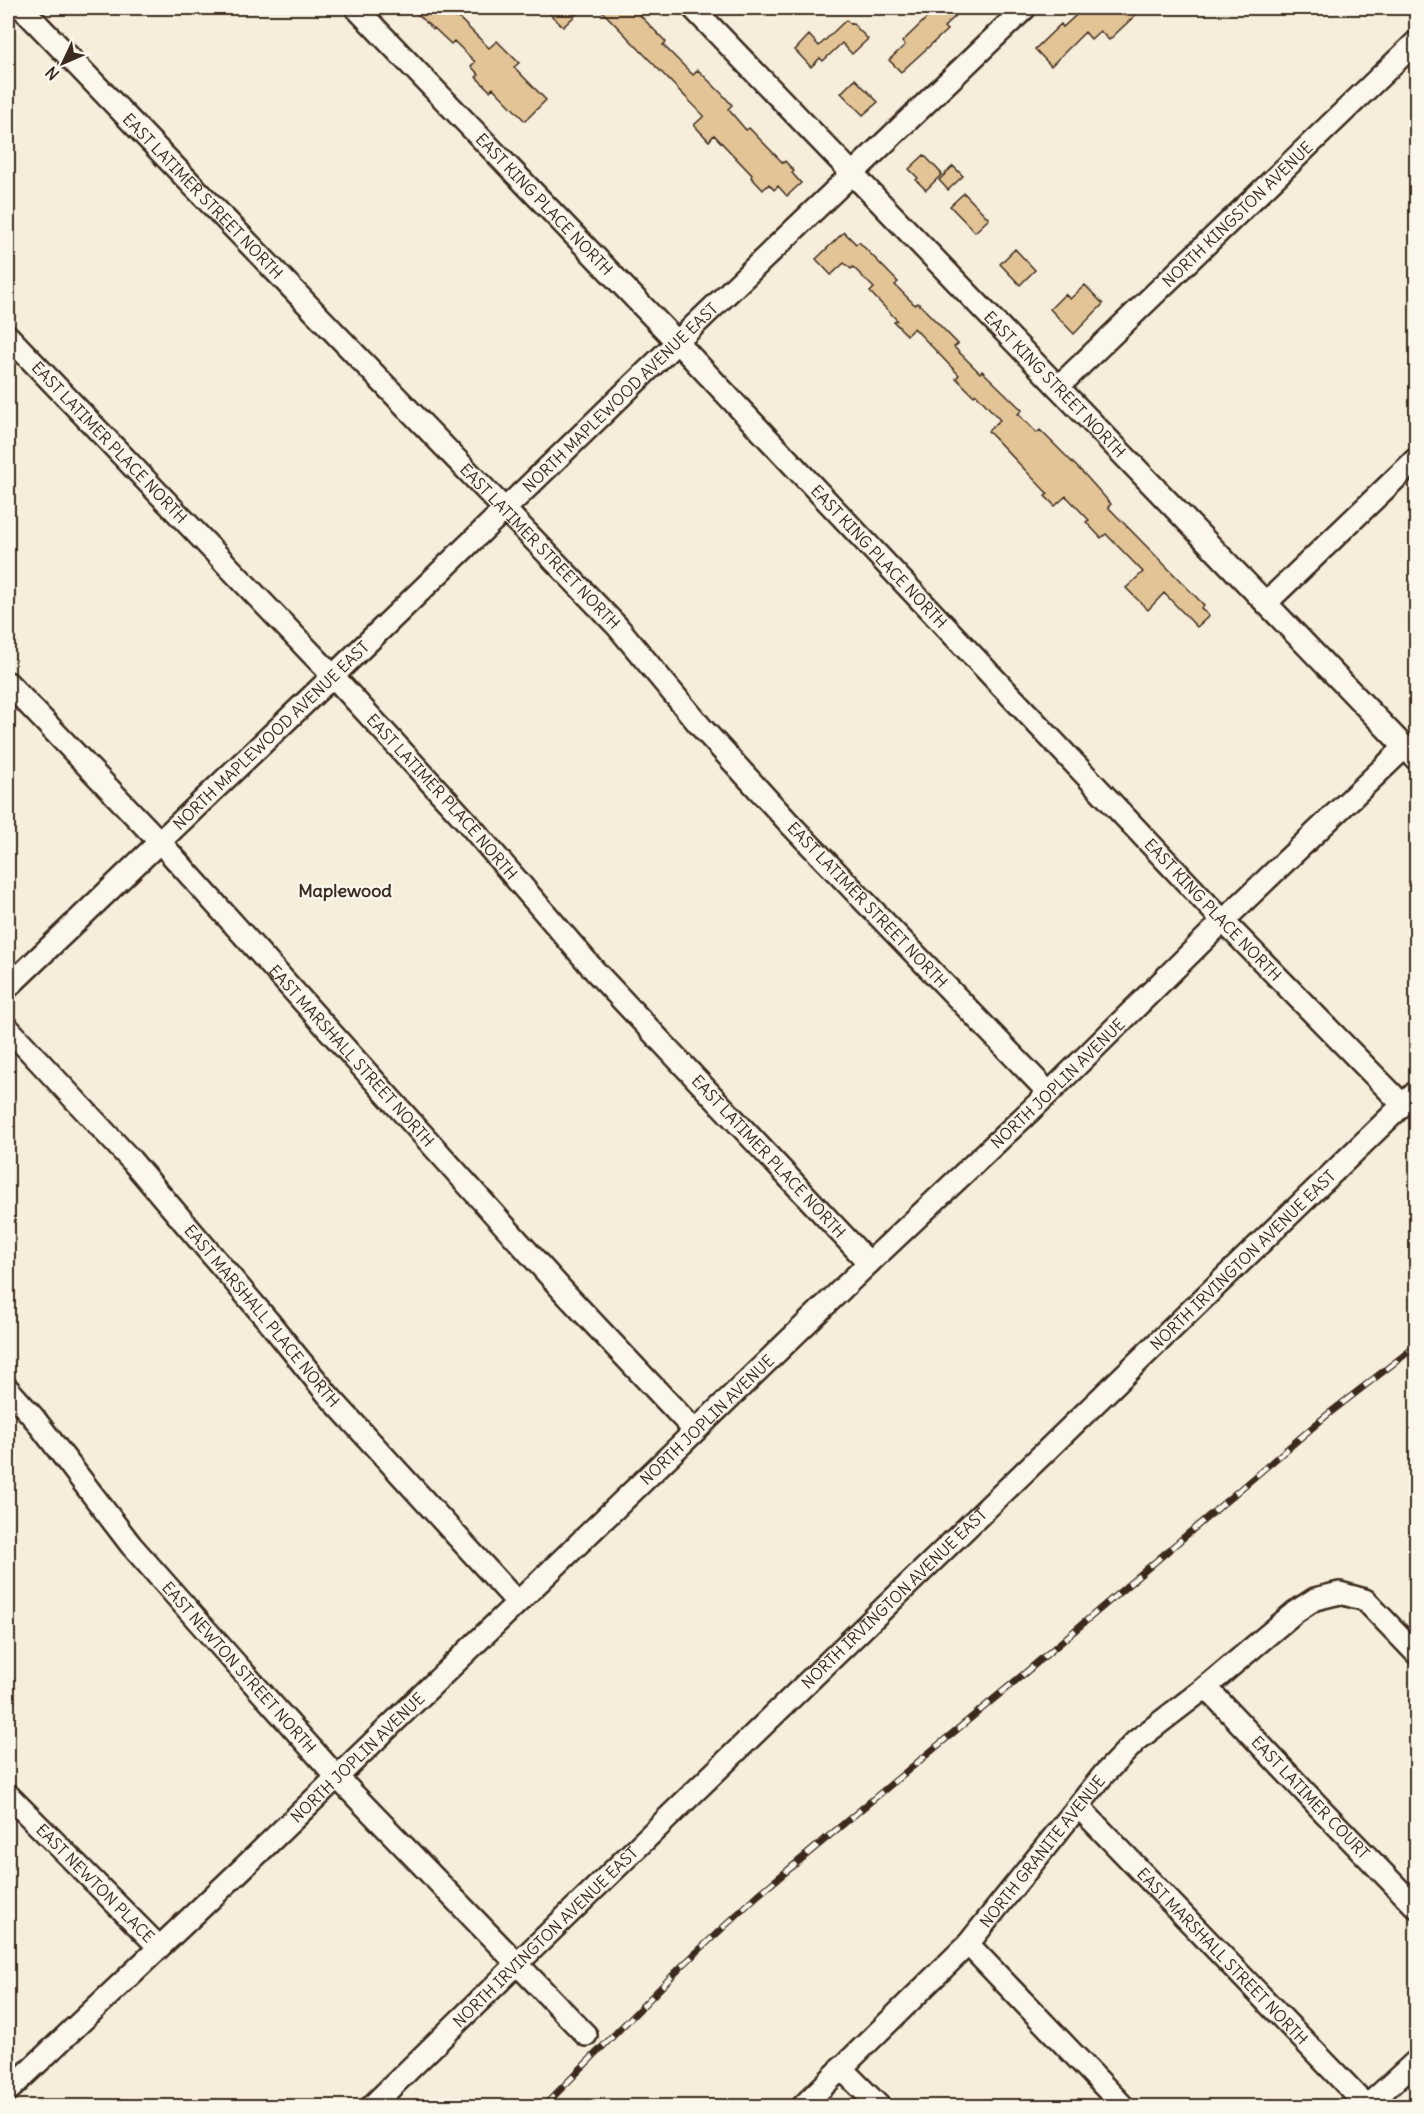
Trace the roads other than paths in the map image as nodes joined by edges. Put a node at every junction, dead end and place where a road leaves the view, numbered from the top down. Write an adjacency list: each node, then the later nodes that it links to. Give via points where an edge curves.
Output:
1 (22, 8): 11 (street, EAST LATIMER STREET NORTH)
2 (356, 8): 8 (street, EAST KING PLACE NORTH)
3 (693, 8): 6 (street, EAST KING STREET NORTH)
4 (1025, 8): 6 (street, NORTH MAPLEWOOD AVENUE EAST)
5 (1416, 42): 9 (street, NORTH KINGSTON AVENUE)
6 (853, 174): 8 (street, NORTH MAPLEWOOD AVENUE EAST); 9 (street, EAST KING STREET NORTH)
7 (8, 336): 13 (street, EAST LATIMER PLACE NORTH)
8 (677, 342): 11 (street, NORTH MAPLEWOOD AVENUE EAST); 17 (street, EAST KING PLACE NORTH)
9 (1058, 387): 12 (street, EAST KING STREET NORTH)
10 (1416, 459): 12 (street)
11 (505, 509): 13 (street, NORTH MAPLEWOOD AVENUE EAST); 20 (street, EAST LATIMER STREET NORTH, via 617,626 702,728 790,824)
12 (1266, 603): 15 (street, EAST KING STREET NORTH)
13 (333, 676): 16 (street, NORTH MAPLEWOOD AVENUE EAST); 22 (street, EAST LATIMER PLACE NORTH, via 467,822 595,971)
14 (8, 683): 16 (street, EAST MARSHALL STREET NORTH)
15 (1411, 753): 17 (street, NORTH JOPLIN AVENUE)
16 (159, 841): 18 (street, NORTH MAPLEWOOD AVENUE EAST); 24 (street, EAST MARSHALL STREET NORTH, via 564,1292)
17 (1223, 921): 20 (street, NORTH JOPLIN AVENUE); 21 (street, EAST KING PLACE NORTH)
18 (8, 987)
19 (8, 1028): 25 (street, EAST MARSHALL PLACE NORTH, via 131,1160 328,1395)
20 (1049, 1093): 22 (street, NORTH JOPLIN AVENUE)
21 (1410, 1099): 34 (street, NORTH IRVINGTON AVENUE EAST)
22 (869, 1263): 24 (street, NORTH JOPLIN AVENUE)
23 (8, 1389): 28 (street, EAST NEWTON STREET NORTH, via 130,1545)
24 (695, 1431): 25 (street, NORTH JOPLIN AVENUE)
25 (517, 1602): 28 (street, NORTH JOPLIN AVENUE)
26 (1416, 1653): 27 (street, NORTH GRANITE AVENUE, via 1365,1600 1340,1593 1315,1599 1295,1612)
27 (1206, 1687): 30 (street, NORTH GRANITE AVENUE, via 1136,1741); 31 (street, EAST LATIMER COURT)
28 (336, 1776): 33 (street, NORTH JOPLIN AVENUE); 34 (street, EAST NEWTON STREET NORTH)
29 (8, 1795): 33 (street, EAST NEWTON PLACE)
30 (1079, 1807): 32 (street, NORTH GRANITE AVENUE); 43 (street, EAST MARSHALL STREET NORTH)
31 (1416, 1907)
32 (968, 1944): 37 (street, NORTH GRANITE AVENUE); 42 (street)
33 (159, 1947): 38 (street, NORTH JOPLIN AVENUE)
34 (517, 1964): 35 (street, EAST NEWTON STREET NORTH); 39 (street, NORTH IRVINGTON AVENUE EAST)
35 (586, 2035)
36 (1416, 2061): 43 (street)
37 (841, 2068): 40 (street, NORTH GRANITE AVENUE); 41 (street)
38 (8, 2091)
39 (372, 2106)
40 (802, 2106)
41 (879, 2106)
42 (1123, 2106)
43 (1367, 2106)

